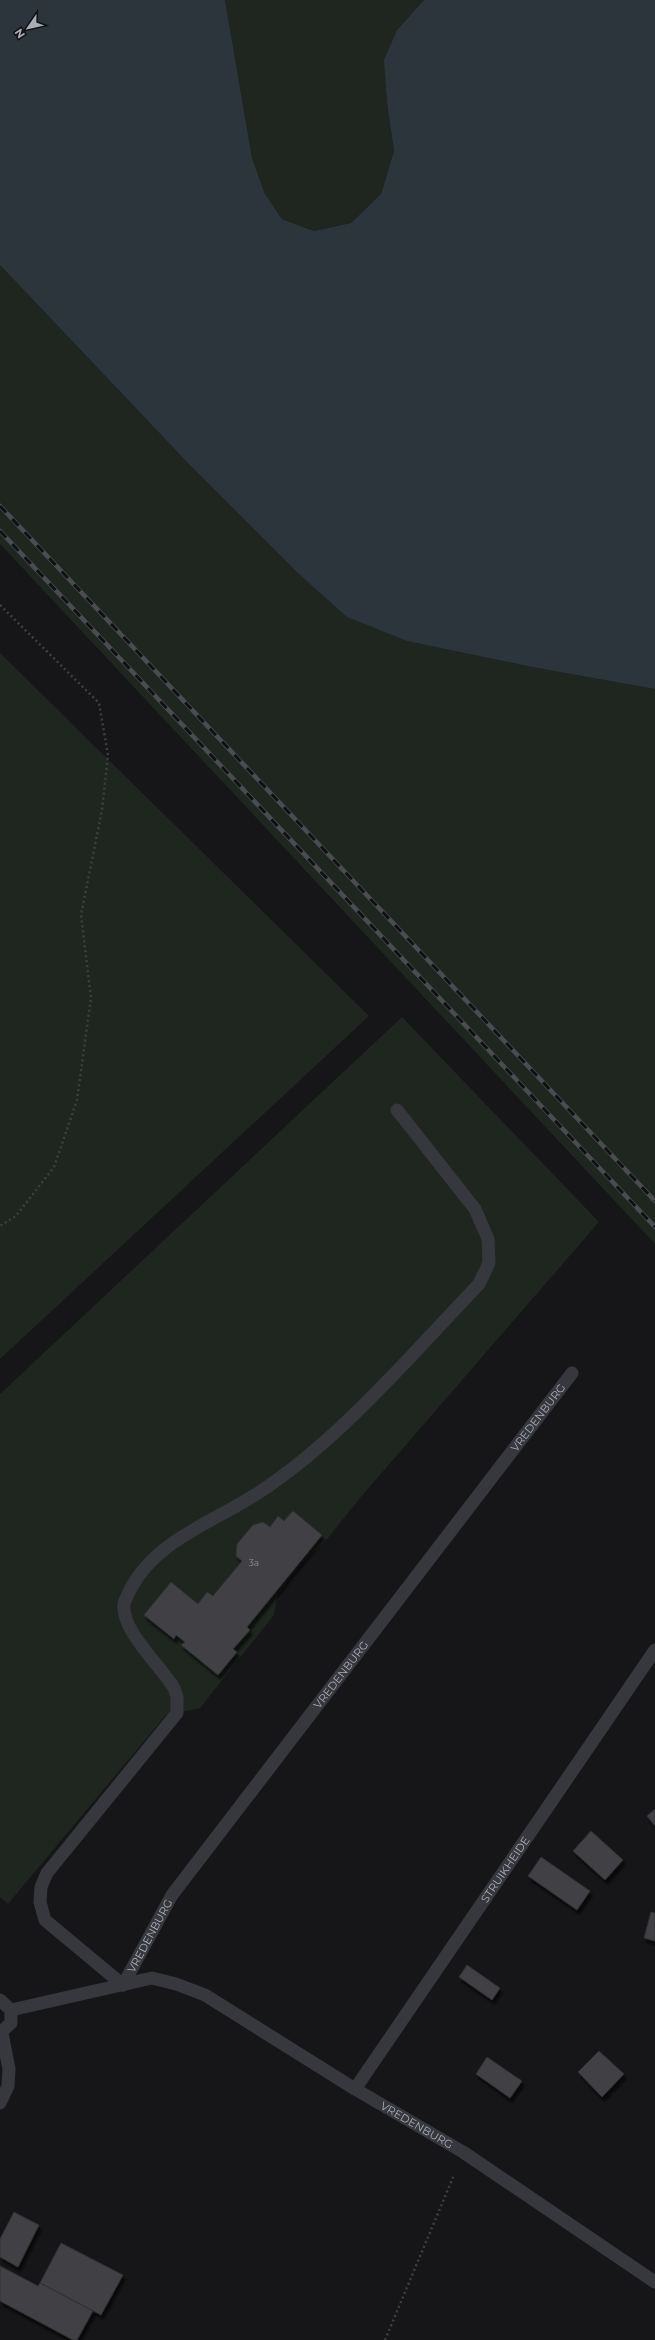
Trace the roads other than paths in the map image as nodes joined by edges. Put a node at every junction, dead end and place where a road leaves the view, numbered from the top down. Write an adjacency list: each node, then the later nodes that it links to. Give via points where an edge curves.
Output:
1 (397, 1110): 4 (lane, via 475,1210 488,1239 489,1263 479,1284 344,1423 296,1465 256,1495 171,1543 135,1580 124,1603 126,1620 174,1688 177,1713 46,1873 41,1887 40,1902 45,1920)
2 (572, 1373): 4 (lane, VREDENBURG, via 172,1895)
3 (655, 1650): 8 (lane, STRUIKHEIDE)
4 (123, 1985): 6 (lane, VREDENBURG); 8 (lane, VREDENBURG, via 152,1978 205,1995)
5 (0, 2000): 6 (lane)
6 (11, 2010): 7 (lane, via 11,2023)
7 (1, 2033): 9 (lane, via 9,2069 8,2086)
8 (355, 2089): 10 (lane, VREDENBURG, via 463,2152)
9 (0, 2103)
10 (655, 2282)

